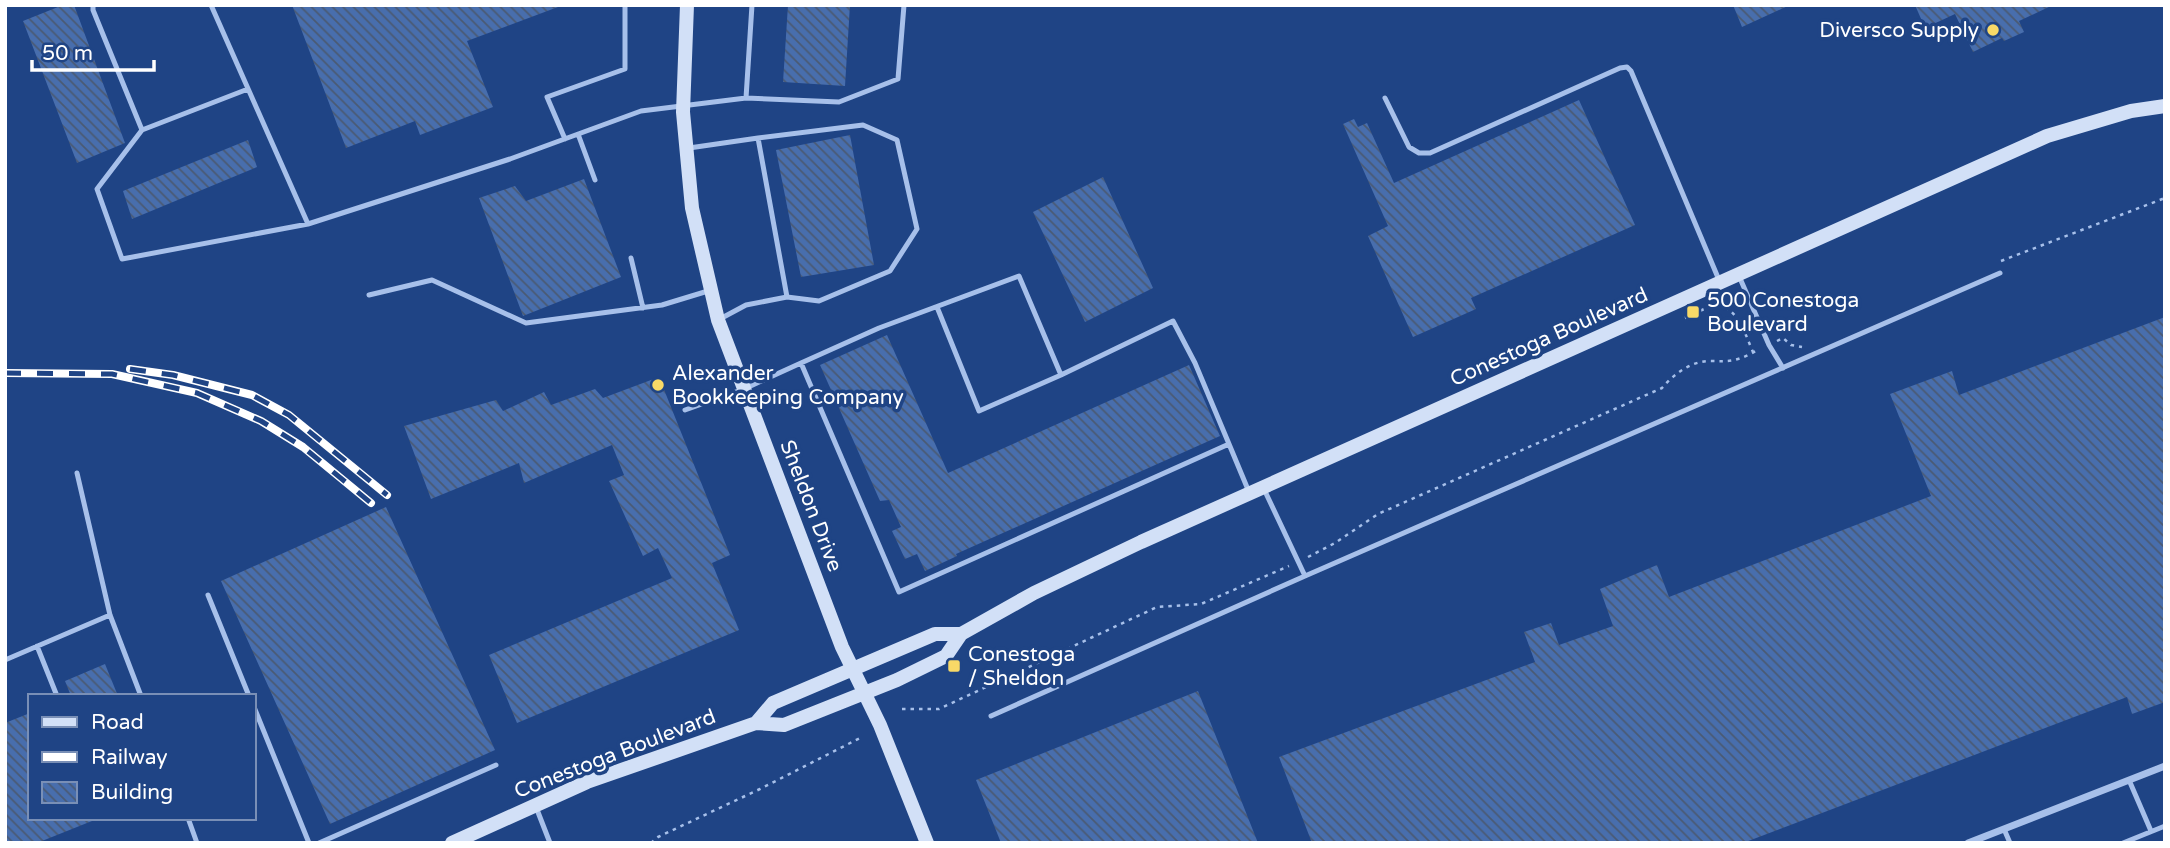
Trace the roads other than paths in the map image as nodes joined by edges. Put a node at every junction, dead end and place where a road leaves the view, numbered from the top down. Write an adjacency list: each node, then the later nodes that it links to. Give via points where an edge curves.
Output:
1 (93, 5): 12 (lane)
2 (211, 5): 7 (lane)
3 (625, 5): 15 (lane, via 625,69 547,97)
4 (687, 5): 11 (street, Sheldon Drive)
5 (752, 5): 8 (lane)
6 (904, 5): 8 (lane, via 898,79 839,102)
7 (248, 89): 12 (lane); 18 (lane)
8 (746, 98): 11 (lane)
9 (1385, 98): 22 (lane, via 1409,147 1430,153 1627,67)
10 (2165, 106): 21 (street, Conestoga Boulevard, via 2131,111 2048,136)
11 (684, 107): 13 (lane, via 641,111); 16 (street, Sheldon Drive)
12 (142, 130): 18 (lane, via 97,189 122,259)
13 (578, 134): 15 (lane); 17 (lane)
14 (758, 138): 16 (lane); 25 (lane); 25 (lane, via 863,125 897,140 917,229 890,271 819,301)
15 (565, 139): 18 (lane)
16 (687, 149): 23 (street, Sheldon Drive, via 692,208)
17 (594, 180)
18 (308, 224)
19 (631, 258): 27 (lane)
20 (2000, 273): 30 (lane)
21 (1739, 275): 22 (street, Conestoga Boulevard); 30 (lane)
22 (1720, 283): 36 (street, Conestoga Boulevard)
23 (712, 290): 27 (lane); 28 (street, Sheldon Drive)
24 (369, 295): 27 (lane, via 432,280 526,323)
25 (787, 298): 28 (lane, via 746,305)
26 (937, 307): 29 (lane); 31 (lane, via 1019,276); 31 (lane, via 979,411)
27 (643, 308)
28 (719, 320): 32 (street, Sheldon Drive)
29 (800, 363): 32 (lane); 34 (lane, via 900,592)
30 (1783, 368): 37 (lane)
31 (1061, 375): 34 (lane, via 1173,321)
32 (744, 388): 33 (lane); 43 (street, Sheldon Drive)
33 (685, 410)
34 (1229, 444): 36 (lane)
35 (78, 472): 39 (lane)
36 (1256, 490): 37 (lane); 40 (street, Conestoga Boulevard, via 1034,593)
37 (1305, 576): 49 (lane)
38 (208, 595): 46 (lane)
39 (110, 615): 41 (lane); 45 (lane)
40 (961, 634): 43 (street, Conestoga Boulevard, via 935,634); 47 (street, Conestoga Boulevard, via 946,656)
41 (37, 646): 42 (lane); 44 (lane)
42 (5, 660)
43 (852, 670): 47 (street, Sheldon Drive); 50 (street, Conestoga Boulevard, via 773,703)
44 (56, 694)
45 (140, 694)
46 (248, 694)
47 (864, 694): 50 (street, Conestoga Boulevard, via 784,725); 65 (street, Sheldon Drive)
48 (256, 712): 61 (lane)
49 (991, 716)
50 (756, 723): 54 (street, Conestoga Boulevard)
51 (496, 765): 62 (lane)
52 (2165, 766): 53 (street)
53 (2129, 779): 57 (street); 58 (lane)
54 (535, 805): 63 (street, Conestoga Boulevard); 64 (lane)
55 (189, 820): 60 (lane)
56 (2165, 826): 58 (lane)
57 (2004, 829): 59 (street); 67 (lane)
58 (2151, 831): 68 (lane)
59 (1984, 840): 66 (street)
60 (197, 843)
61 (309, 843)
62 (319, 843)
63 (452, 843)
64 (550, 843)
65 (927, 843)
66 (1968, 843)
67 (2010, 843)
68 (2123, 843)

